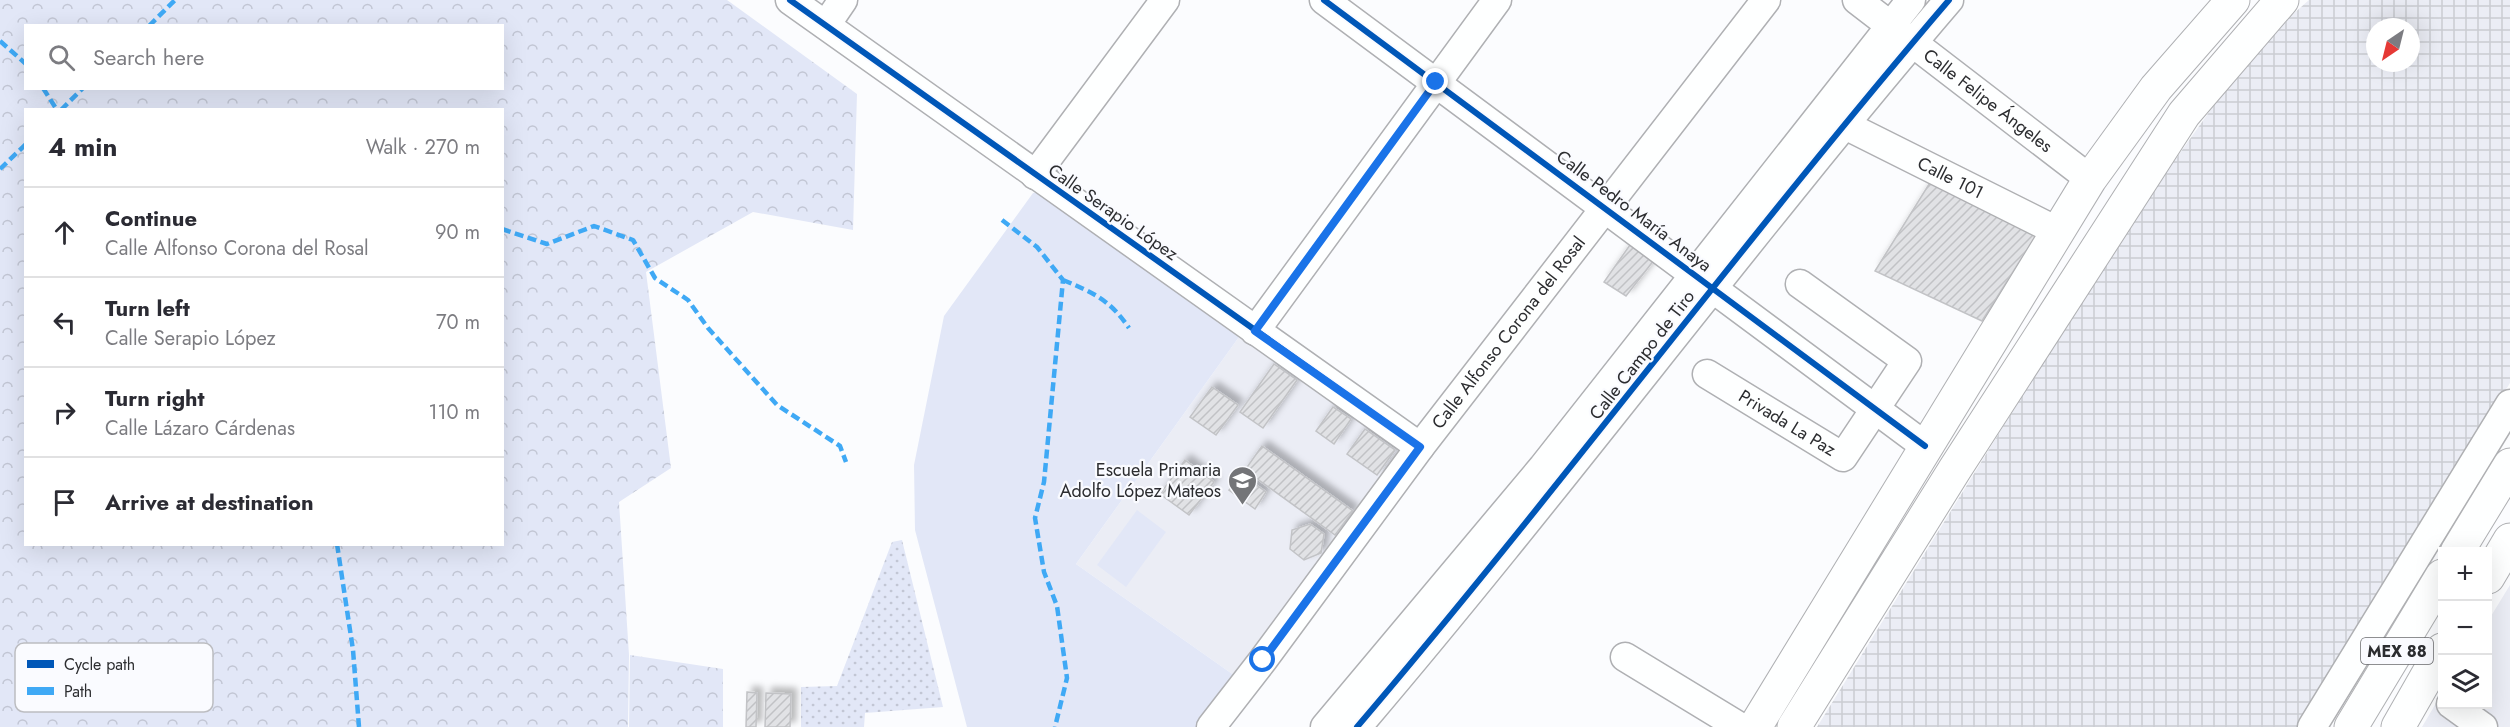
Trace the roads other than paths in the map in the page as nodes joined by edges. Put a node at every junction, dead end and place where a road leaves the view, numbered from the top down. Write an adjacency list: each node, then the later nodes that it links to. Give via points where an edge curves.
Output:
1 (790, 0): 12 (street, Calle Serapio López)
2 (843, 0): 12 (street)
3 (1165, 0): 17 (street)
4 (1324, 0): 15 (street, Calle Pedro María Anaya)
5 (1497, 0): 15 (street)
6 (1766, 0): 19 (street, Calle Alfonso Corona del Rosal)
7 (1857, 0): 13 (street, Calle Felipe Ángeles)
8 (1911, 0): 13 (street, Calle Campo de Tiro)
9 (1949, 0): 14 (street, Calle Campo de Tiro)
10 (2233, 0): 18 (main road, via 2156,88)
11 (2282, 0): 44 (main road, via 2184,114)
12 (826, 25): 17 (street, Calle Serapio López)
13 (1890, 25): 14 (street, Calle Felipe Ángeles); 21 (street, Calle Campo de Tiro)
14 (1913, 42): 16 (street, Calle Campo de Tiro); 18 (street, Calle Felipe Ángeles)
15 (1436, 82): 19 (street, Calle Pedro María Anaya); 23 (street)
16 (1845, 125): 20 (street, Calle 101); 21 (street, Calle Campo de Tiro)
17 (1035, 175): 23 (street, Calle Serapio López)
18 (2090, 179): 20 (main road)
19 (1607, 209): 21 (street, Calle Pedro María Anaya); 28 (street, Calle Alfonso Corona del Rosal)
20 (2057, 231): 27 (main road)
21 (1703, 282): 26 (street, Calle Pedro María Anaya); 34 (street, Calle Campo de Tiro)
22 (1800, 284): 26 (street, Privada La Paz, via 1907,361)
23 (1255, 331): 28 (street, Calle Serapio López)
24 (1707, 374): 26 (street, Privada La Paz, via 1843,457)
25 (2510, 404): 45 (street)
26 (1875, 409): 27 (street, Calle Pedro María Anaya)
27 (1925, 446): 43 (main road)
28 (1420, 447): 39 (street, Calle Alfonso Corona del Rosal)
29 (2510, 465): 31 (main road)
30 (2510, 540): 32 (main road)
31 (2460, 547)
32 (2492, 569)
33 (2438, 583): 46 (main road, MEX 88)
34 (1429, 624): 40 (street, Calle Campo de Tiro); 41 (street, Calle Campo de Tiro)
35 (2441, 655): 37 (main road, MEX 88)
36 (1625, 657): 42 (street)
37 (2432, 692): 47 (main road, MEX 88)
38 (2457, 709): 48 (street)
39 (1211, 727)
40 (1325, 727)
41 (1357, 727)
42 (1740, 727)
43 (1755, 727)
44 (1794, 727)
45 (2312, 727)
46 (2350, 727)
47 (2398, 727)
48 (2483, 727)

